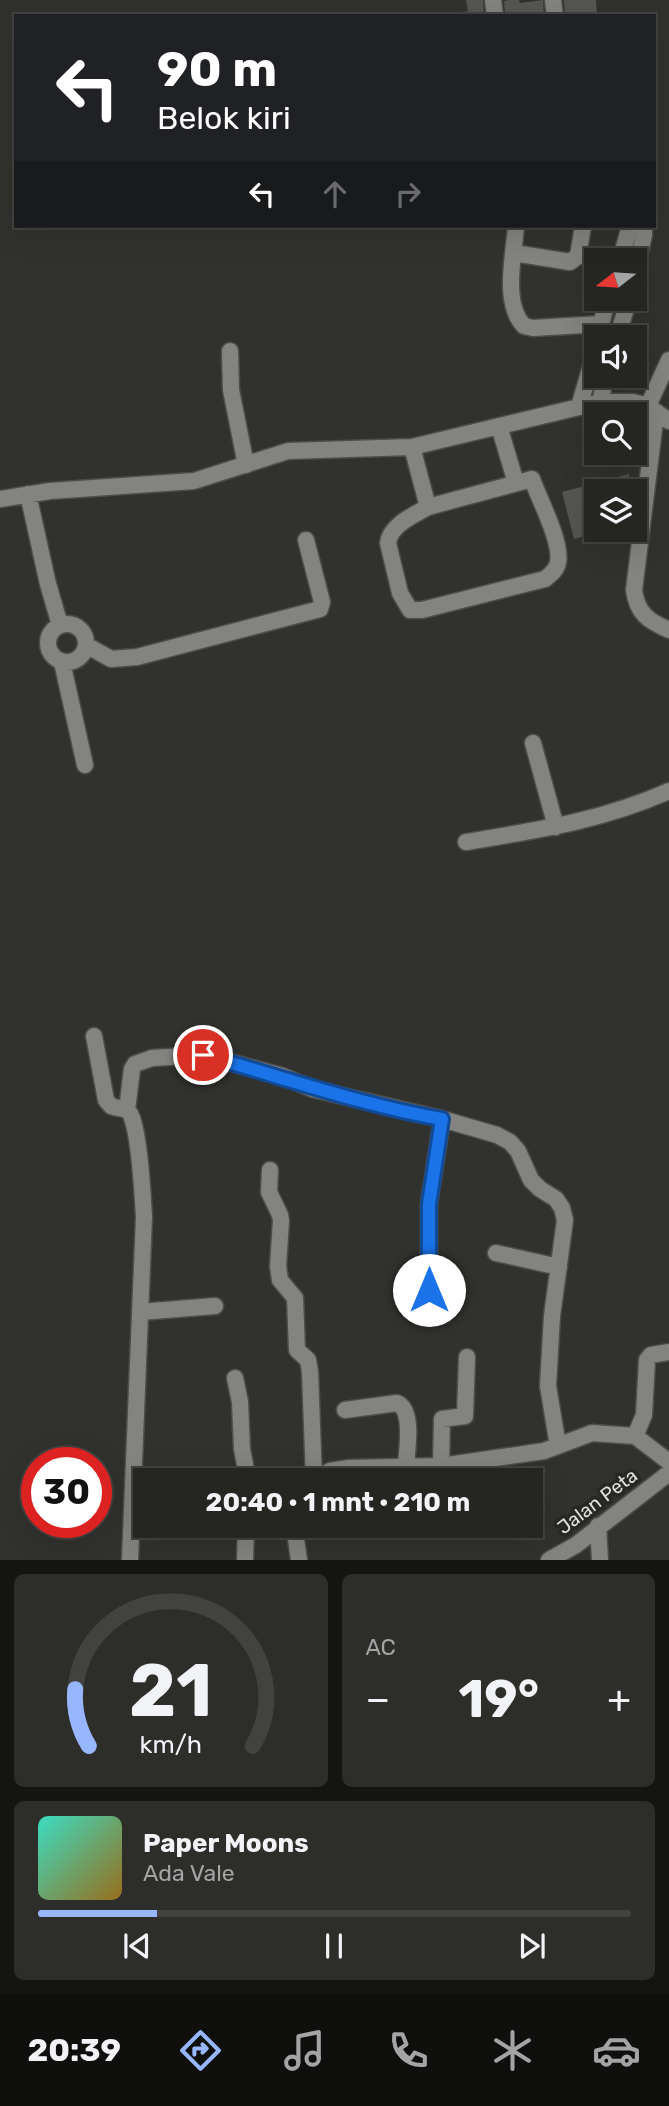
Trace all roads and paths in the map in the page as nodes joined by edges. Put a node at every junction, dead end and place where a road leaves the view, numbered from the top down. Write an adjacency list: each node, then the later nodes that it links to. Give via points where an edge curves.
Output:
1 (516, 228): 7 (street)
2 (583, 228): 7 (street, via 578,256 570,262)
3 (629, 228): 5 (street)
4 (644, 228): 6 (street)
5 (624, 248)
6 (640, 248)
7 (514, 253): 8 (street, via 512,306 523,326)
8 (584, 330)
9 (230, 351): 19 (street, via 231,390)
10 (669, 360): 16 (street)
11 (585, 388): 15 (street)
12 (603, 388): 13 (street)
13 (600, 402)
14 (584, 406): 15 (street)
15 (579, 407): 17 (street)
16 (658, 414): 26 (street, via 634,590 645,618)
17 (499, 426): 18 (street); 20 (street)
18 (412, 447): 19 (street, via 301,449); 23 (street)
19 (246, 465): 21 (street, via 194,481)
20 (516, 483): 23 (street); 23 (street, via 532,479 556,543 556,569 544,579 416,611 410,610 400,593 387,543 393,530)
21 (28, 494): 22 (street); 25 (street)
22 (0, 499)
23 (428, 507)
24 (306, 541): 27 (street, via 323,602 320,609 137,657 111,659)
25 (60, 625): 27 (street, via 78,627); 28 (street, via 49,636 48,646 52,656)
26 (669, 630)
27 (86, 645): 28 (street, via 80,657)
28 (62, 662): 30 (street)
29 (533, 743): 32 (street)
30 (85, 765)
31 (669, 791): 32 (street, via 636,806)
32 (556, 827): 33 (street)
33 (466, 842)
34 (94, 1037): 35 (street, via 106,1100 111,1107)
35 (127, 1110): 36 (street, via 135,1064 152,1058 203,1055 313,1089); 42 (street, via 143,1184)
36 (442, 1119): 39 (street, via 510,1142 531,1180 556,1199 565,1220); 40 (street, via 429,1204)
37 (270, 1170): 53 (street, via 269,1192 281,1222 280,1280 295,1298 297,1350 308,1360 310,1372)
38 (496, 1253): 39 (street)
39 (559, 1267): 48 (street, via 548,1386)
40 (429, 1290)
41 (215, 1307): 42 (street)
42 (140, 1312): 60 (street)
43 (669, 1352): 47 (street, via 647,1360 644,1415)
44 (467, 1357): 51 (street, via 465,1416 442,1419)
45 (235, 1378): 52 (street)
46 (345, 1410): 50 (street, via 402,1405 407,1413)
47 (635, 1436): 48 (street, via 592,1433); 49 (street)
48 (558, 1446): 51 (street)
49 (669, 1462)
50 (406, 1465): 51 (street); 54 (street)
51 (441, 1466)
52 (246, 1468)
53 (314, 1468)
54 (349, 1468)
55 (669, 1473): 56 (street, Jalan Peta)
56 (598, 1526): 59 (street, Jalan Peta); 64 (street)
57 (246, 1538): 61 (street)
58 (296, 1538): 62 (street)
59 (577, 1553): 63 (street, Jalan Peta)
60 (130, 1560)
61 (245, 1560)
62 (299, 1560)
63 (549, 1560)
64 (600, 1560)

